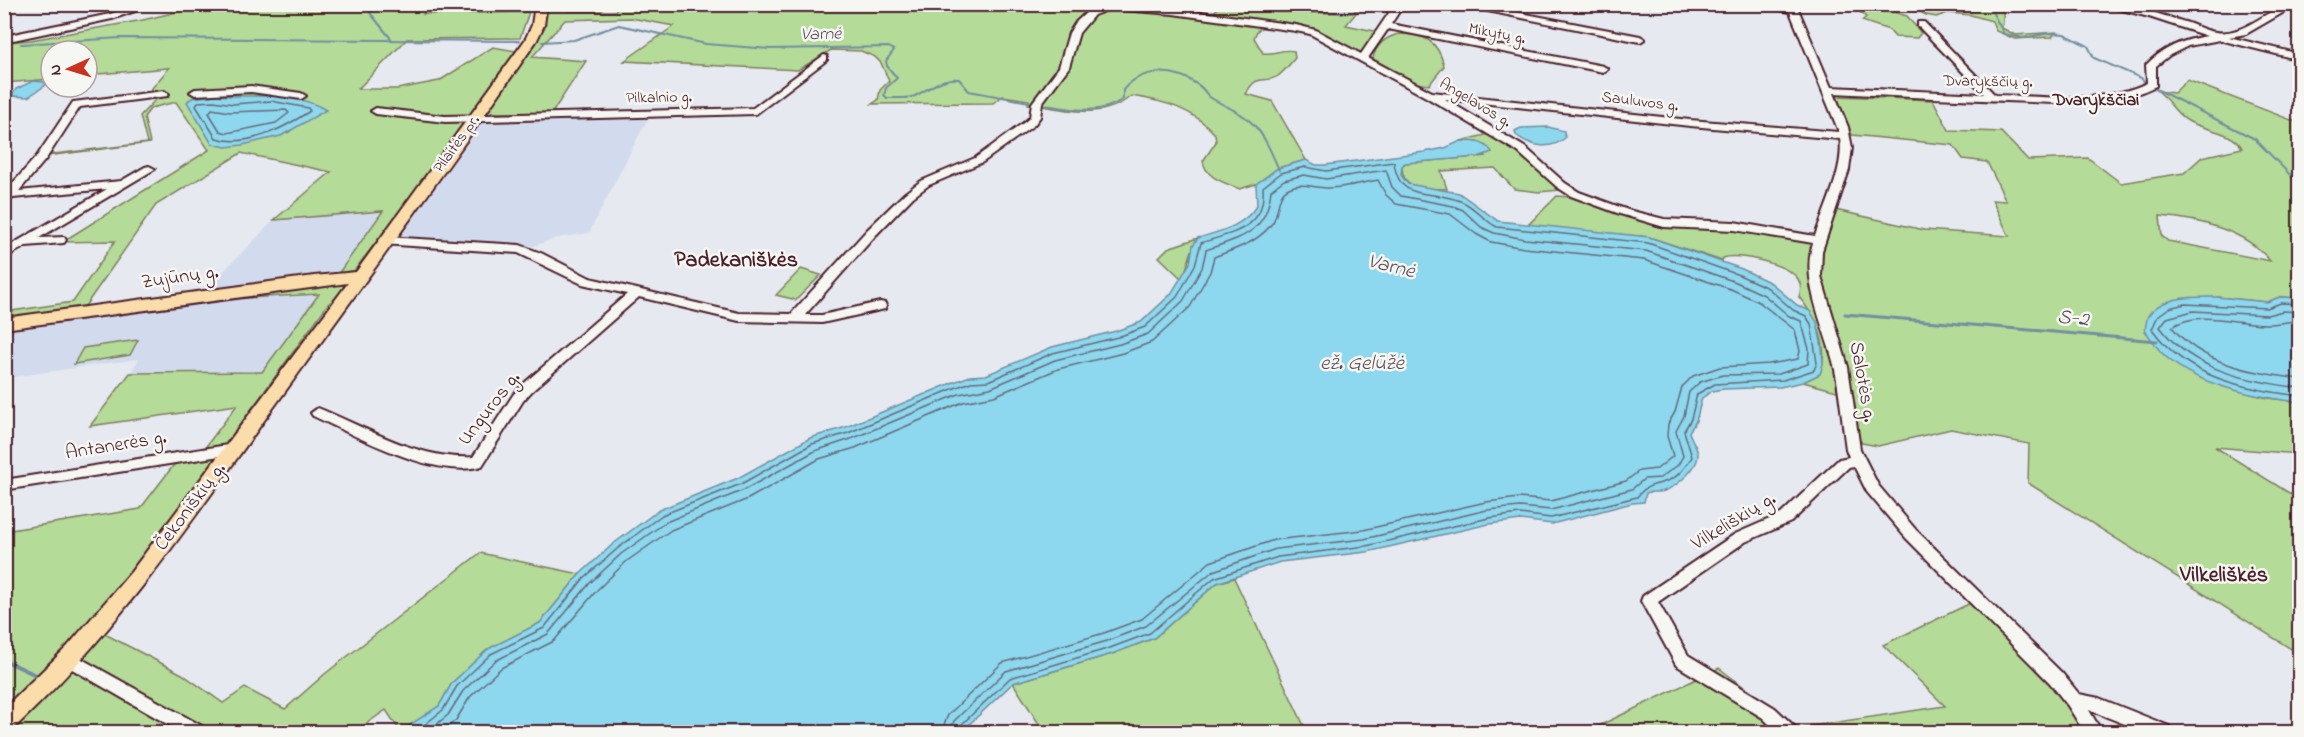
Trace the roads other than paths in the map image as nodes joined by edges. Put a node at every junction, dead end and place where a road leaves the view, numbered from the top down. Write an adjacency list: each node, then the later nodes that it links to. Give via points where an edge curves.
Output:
1 (152, 4): 14 (street)
2 (1400, 4): 12 (street)
3 (1458, 4): 15 (street)
4 (1758, 4): 10 (street)
5 (2103, 4): 13 (street)
6 (2294, 4): 13 (street, Dvarykščių g., via 2243,32)
7 (540, 5): 27 (main road, Pilaitės pr., via 534,36)
8 (1111, 5): 9 (street, Angelavos g.); 41 (street, via 1081,22 1064,67 1029,123 986,156 925,183 909,195)
9 (1159, 7): 18 (street, Angelavos g., via 1304,29)
10 (1792, 7): 20 (street, Salotės g.)
11 (1921, 24): 25 (street)
12 (1386, 26): 18 (street); 19 (street, Mikytų g.)
13 (2221, 36): 16 (street); 25 (street, Dvarykščių g., via 2171,50 2151,64 2152,84 2142,90 2095,98)
14 (4, 39)
15 (1640, 39)
16 (2300, 57)
17 (824, 58): 27 (street, Pilkalnio g., via 756,111)
18 (1362, 58): 23 (street, Angelavos g.)
19 (1603, 69)
20 (1829, 90): 25 (street, Dvarykščių g.); 28 (street, Salotės g.)
21 (195, 92): 24 (street, via 251,89)
22 (164, 94): 31 (street, via 77,104 42,157)
23 (1430, 95): 28 (street, Sauluvos g.); 33 (street, Angelavos g., via 1522,150 1570,191 1624,212 1664,223 1740,227)
24 (301, 96)
25 (1992, 98)
26 (376, 111): 27 (street, Pilkalnio g., via 437,119)
27 (477, 116): 34 (main road, Pilaitės pr.)
28 (1846, 135): 33 (street, Salotės g., via 1843,170)
29 (149, 169): 30 (street)
30 (123, 184): 31 (street); 35 (street)
31 (7, 198)
32 (60, 240): 35 (street)
33 (1819, 240): 45 (street, Salotės g., via 1814,262 1817,290 1841,367)
34 (386, 241): 38 (main road, Pilaitės pr.); 39 (street, via 494,246 530,252 575,278)
35 (23, 243): 36 (street); 37 (street)
36 (4, 245)
37 (4, 254)
38 (361, 277): 42 (main road, Zujūnų g.); 44 (main road, Čekoniškių g.)
39 (635, 294): 41 (street, via 739,317); 43 (street, Unguros g., via 527,388 477,462 422,458)
40 (880, 306): 41 (street, via 822,320)
41 (794, 319)
42 (4, 324)
43 (318, 413)
44 (234, 449): 46 (street, Antanerės g.); 47 (main road, Čekoniškių g.)
45 (1857, 460): 48 (street, Salotės g., via 1872,488 1899,521 2040,660); 51 (street, Vilkeliškių g., via 1844,463 1786,518 1740,538 1649,601 1682,660 1769,713)
46 (4, 485)
47 (71, 660): 49 (main road, Čekoniškių g.); 50 (street)
48 (2074, 701): 52 (street, Salotės g.); 53 (street, via 2093,703)
49 (4, 723)
50 (196, 732)
51 (1788, 732)
52 (2092, 732)
53 (2163, 732)

